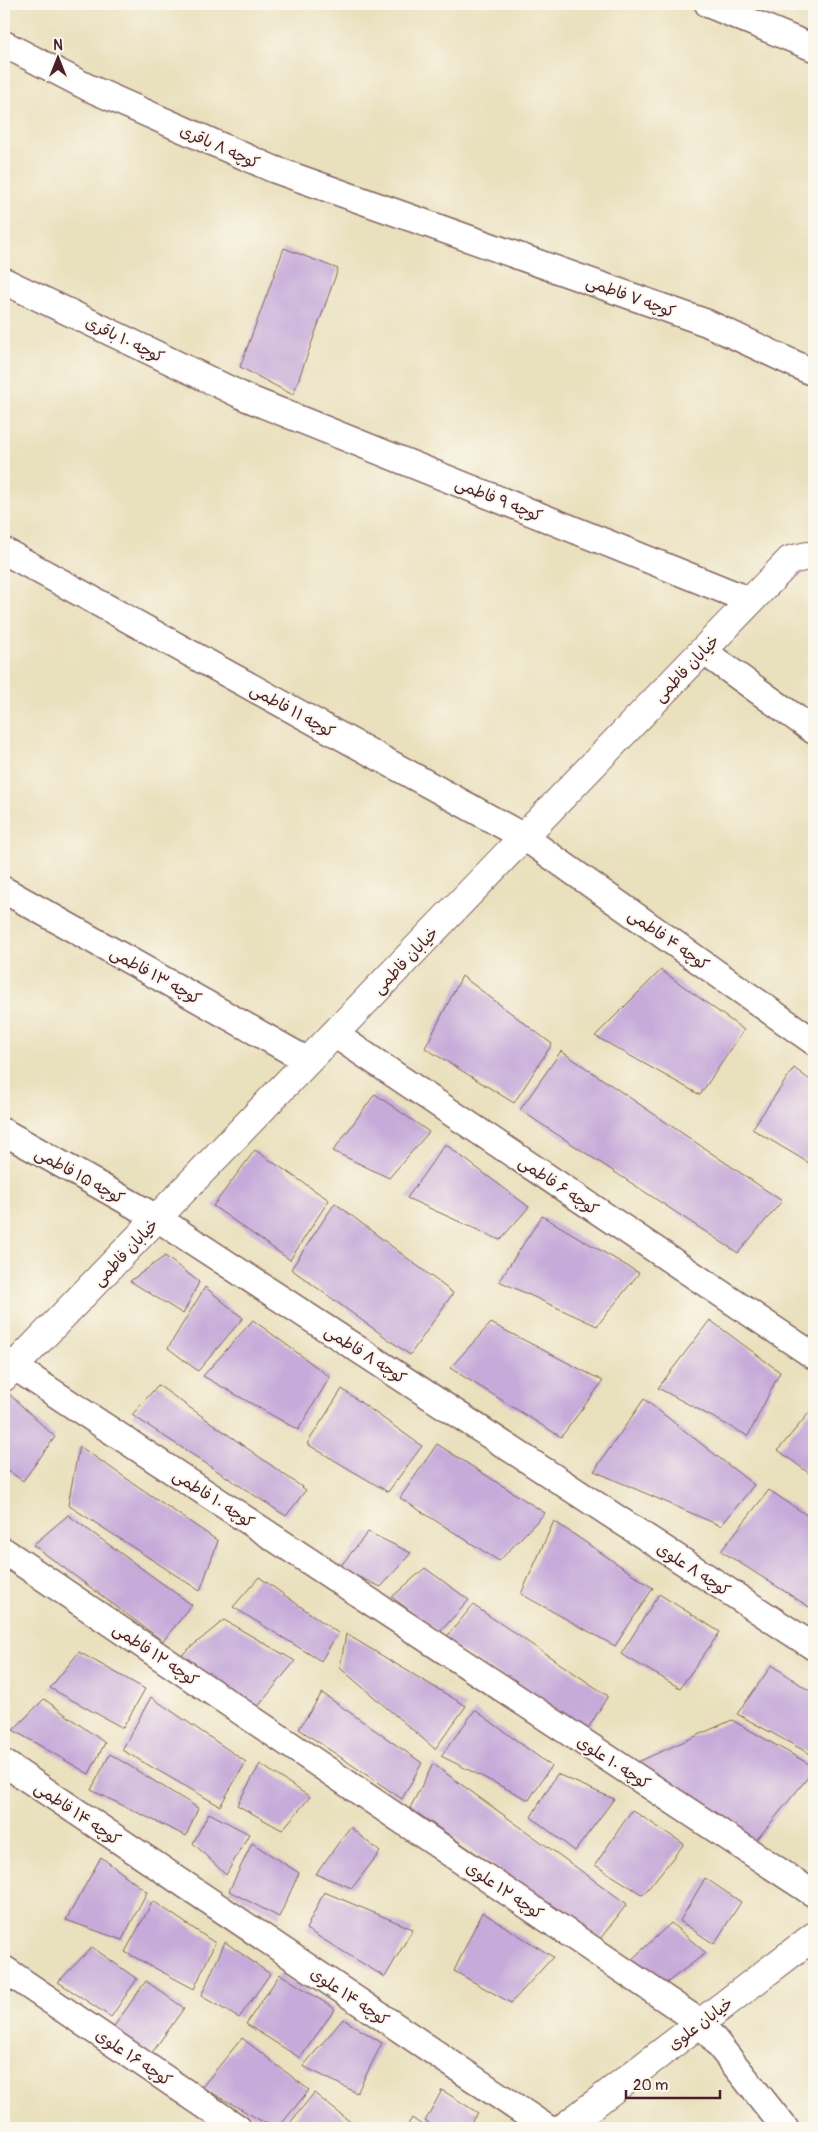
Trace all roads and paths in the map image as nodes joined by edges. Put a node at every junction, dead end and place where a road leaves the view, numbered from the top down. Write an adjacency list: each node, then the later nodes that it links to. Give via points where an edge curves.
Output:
1 (708, 4): 3 (street)
2 (4, 44): 4 (street, کوچه ۸ باقری, via 87,88 272,169)
3 (814, 48)
4 (444, 229): 6 (street, کوچه ۷ فاطمی, via 707,323)
5 (4, 281): 7 (street, کوچه ۱۰ باقری)
6 (814, 373)
7 (247, 398): 10 (street, کوچه ۹ فاطمی)
8 (4, 550): 13 (street, کوچه ۱۱ فاطمی)
9 (814, 557): 10 (street, خیابان فاطمی, via 790,560)
10 (751, 601): 11 (street, خیابان فاطمی)
11 (703, 651): 12 (street); 13 (street, خیابان فاطمی)
12 (814, 731)
13 (524, 837): 15 (street, خیابان فاطمی); 16 (street, کوچه ۴ فاطمی)
14 (4, 890): 17 (street, کوچه ۱۳ فاطمی)
15 (334, 1034): 17 (street, خیابان فاطمی); 20 (street, کوچه ۶ فاطمی)
16 (814, 1042)
17 (308, 1061): 19 (street, خیابان فاطمی)
18 (4, 1132): 19 (street, کوچه ۱۵ فاطمی)
19 (157, 1218): 21 (street, خیابان فاطمی); 22 (street, کوچه ۸ فاطمی)
20 (814, 1356)
21 (7, 1368): 24 (street, کوچه ۱۰ فاطمی)
22 (575, 1491): 25 (street, کوچه ۸ علوی)
23 (4, 1551): 26 (street, کوچه ۱۲ فاطمی)
24 (413, 1630): 29 (street, کوچه ۱۰ علوی)
25 (814, 1647)
26 (309, 1757): 32 (street, کوچه ۱۲ علوی)
27 (4, 1763): 28 (street, کوچه ۱۴ فاطمی)
28 (152, 1863): 34 (street, کوچه ۱۴ علوی)
29 (814, 1894)
30 (814, 1936): 32 (street, خیابان علوی)
31 (4, 1969): 33 (street, کوچه ۱۶ علوی)
32 (700, 2023): 35 (street, خیابان علوی); 36 (street, کوچه ۱۲ علوی)
33 (238, 2128)
34 (547, 2128)
35 (562, 2128)
36 (785, 2128)

